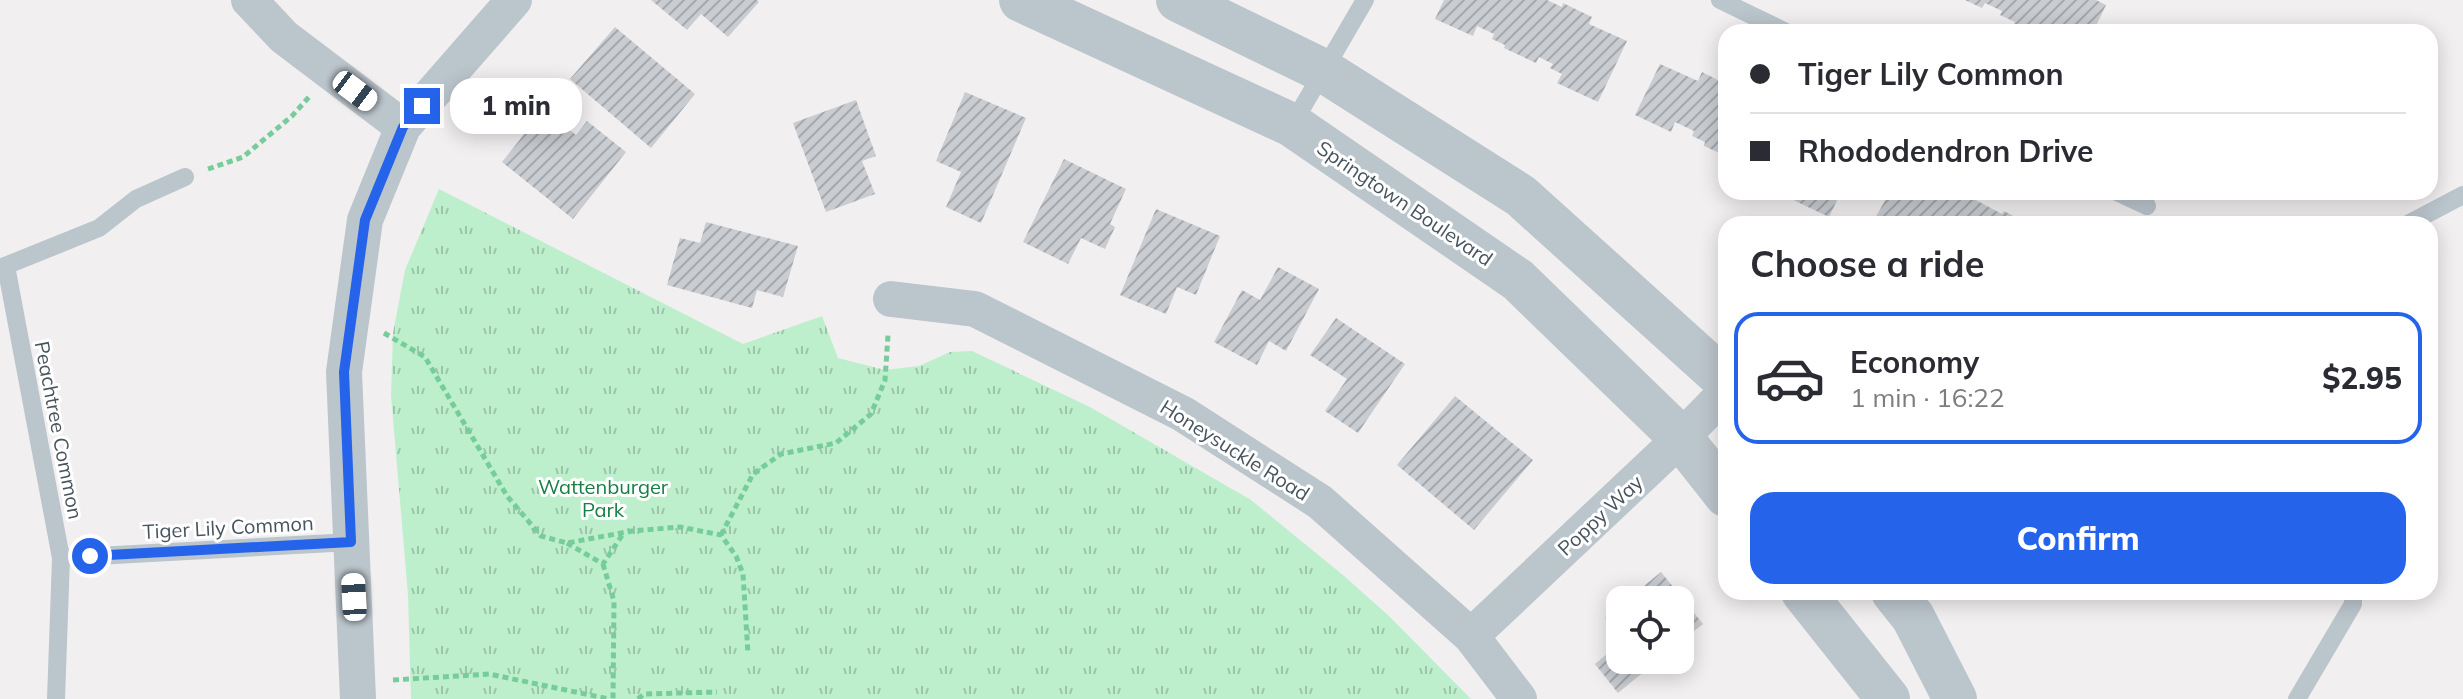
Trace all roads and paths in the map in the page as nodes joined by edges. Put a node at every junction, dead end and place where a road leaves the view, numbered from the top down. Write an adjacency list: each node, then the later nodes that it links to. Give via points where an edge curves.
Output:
1 (249, 0): 9 (street, via 284,37)
2 (514, 0): 11 (street)
3 (1021, 0): 10 (street, Springtown Boulevard)
4 (1178, 0): 8 (street)
5 (1365, 0): 8 (lane)
6 (1720, 0): 7 (lane)
7 (1770, 24)
8 (1324, 71): 10 (lane); 20 (street, via 1521,196)
9 (332, 73): 11 (street); 12 (path, via 243,157)
10 (1292, 125): 22 (street, Springtown Boulevard, via 1518,280)
11 (403, 127): 19 (street, via 365,220)
12 (185, 177): 17 (lane, via 136,199 99,228)
13 (2463, 195): 16 (lane)
14 (2134, 200): 15 (lane)
15 (2147, 206)
16 (2423, 216)
17 (3, 267): 28 (lane, Peachtree Common)
18 (891, 299): 25 (path, via 885,380 871,414 836,443 781,454 753,474); 33 (street, Honeysuckle Road, via 975,309 1183,414 1320,502)
19 (352, 314): 26 (street, via 344,372); 27 (path, via 425,357 507,496 541,536)
20 (1718, 374)
21 (1718, 400): 22 (street, Poppy Way)
22 (1681, 438): 23 (street, Springtown Boulevard); 33 (street, Poppy Way)
23 (1718, 485)
24 (624, 533): 25 (path, via 680,527); 27 (path); 29 (path)
25 (721, 535): 34 (path, via 743,574)
26 (351, 542): 28 (lane, Tiger Lily Common); 35 (street)
27 (567, 543): 29 (path)
28 (61, 558): 37 (lane, Peachtree Common)
29 (603, 564): 38 (path, via 614,601)
30 (1809, 600): 41 (street)
31 (1899, 600): 42 (street)
32 (2353, 600): 43 (lane)
33 (1471, 636): 40 (street, Honeysuckle Road)
34 (748, 654)
35 (358, 690): 38 (path, via 489,674)
36 (717, 692): 39 (path, via 644,694)
37 (56, 699)
38 (611, 699)
39 (638, 699)
40 (1519, 699)
41 (1888, 699)
42 (1955, 699)
43 (2297, 699)

